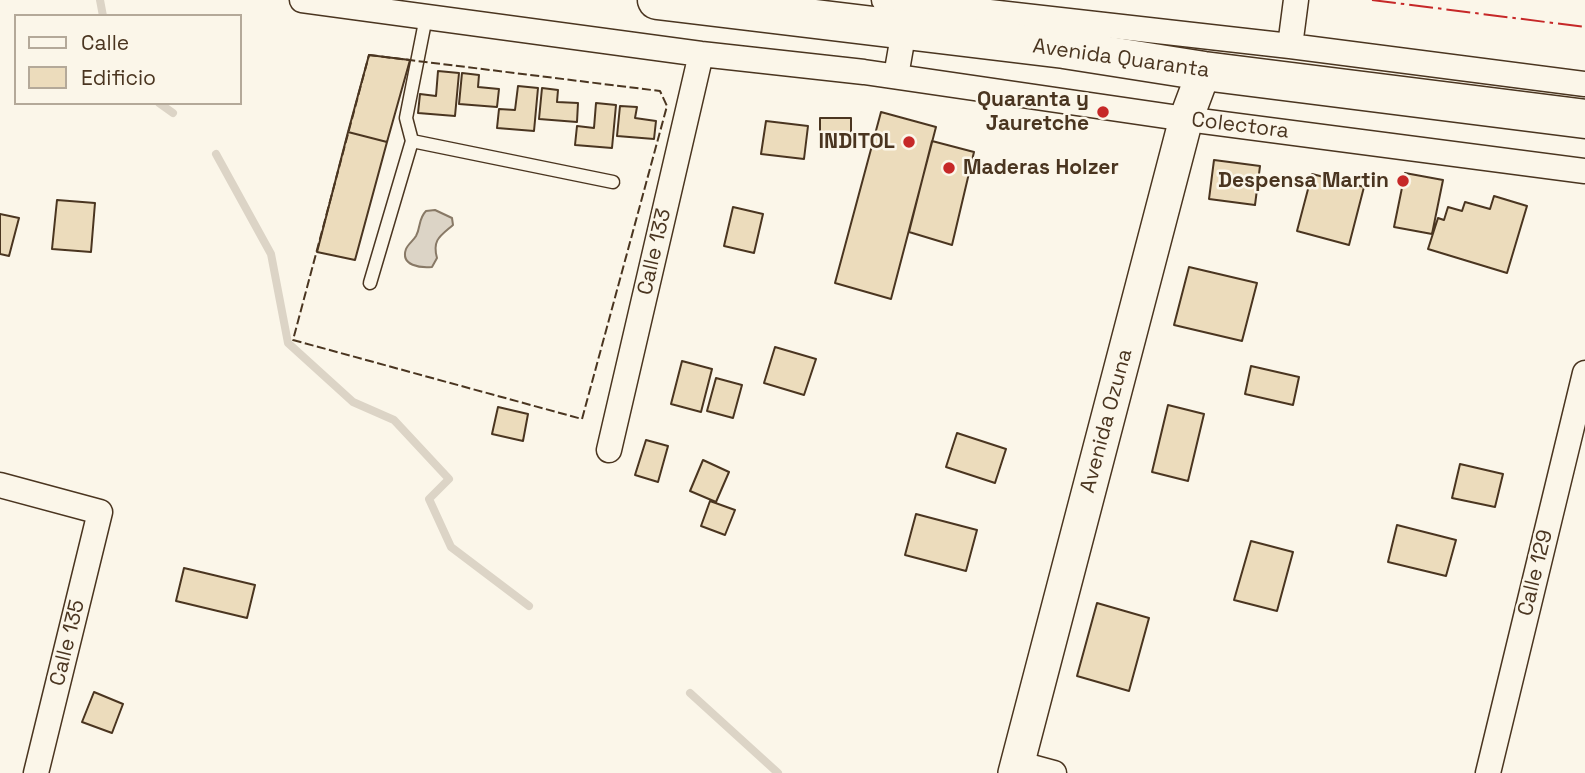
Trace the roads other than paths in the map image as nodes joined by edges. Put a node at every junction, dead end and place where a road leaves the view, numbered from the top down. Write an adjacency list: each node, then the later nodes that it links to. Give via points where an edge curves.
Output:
1 (302, 0): 6 (street, Colectora)
2 (657, 0): 4 (highway, Avenida Quaranta)
3 (1291, 1): 7 (street)
4 (733, 5): 5 (highway, Avenida Quaranta)
5 (903, 6): 7 (street); 9 (highway, Avenida Quaranta, via 1063,49); 10 (street)
6 (426, 17): 8 (street, Colectora); 14 (lane, via 406,118)
7 (1290, 46): 11 (street)
8 (701, 54): 10 (street, Colectora); 19 (street, Calle 133)
9 (1205, 71): 12 (main road, Avenida Ozuna); 13 (highway, Avenida Quaranta)
10 (896, 76): 12 (street, Colectora)
11 (1585, 84)
12 (1186, 119): 15 (street, Colectora); 21 (main road, Avenida Ozuna)
13 (1585, 119)
14 (412, 141): 16 (lane); 17 (lane)
15 (1585, 171)
16 (612, 182)
17 (370, 283)
18 (1585, 373): 24 (street, Calle 129)
19 (609, 450)
20 (0, 485): 22 (street, Calle 135, via 100,512)
21 (1016, 768): 23 (street)
22 (36, 773)
23 (1054, 773)
24 (1488, 773)

